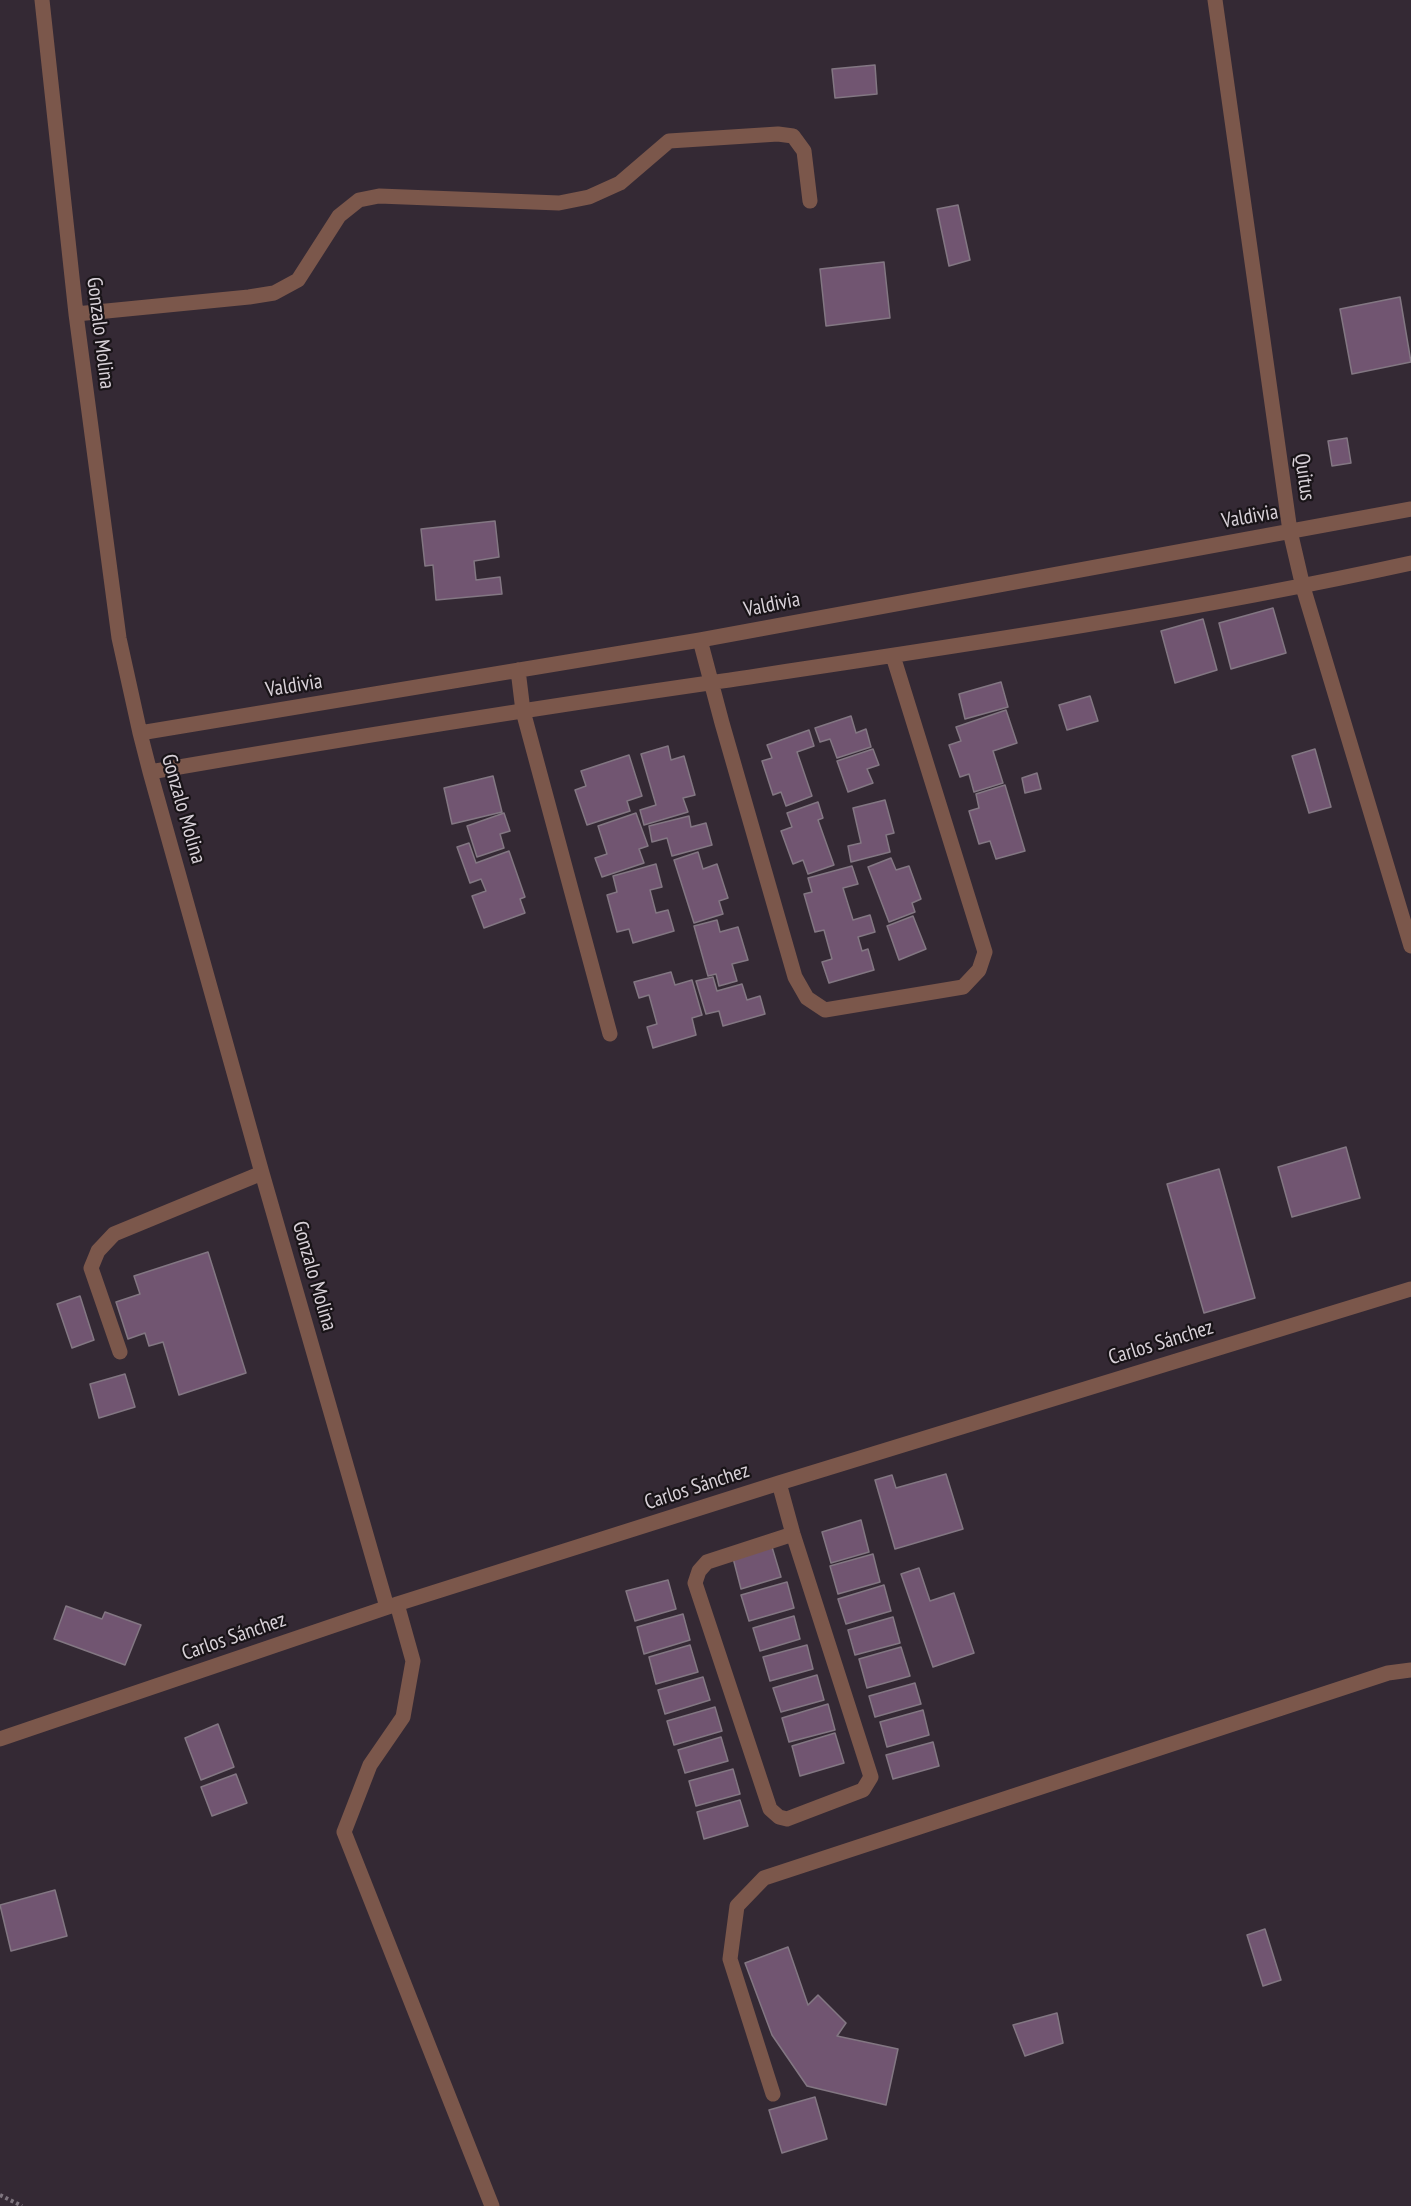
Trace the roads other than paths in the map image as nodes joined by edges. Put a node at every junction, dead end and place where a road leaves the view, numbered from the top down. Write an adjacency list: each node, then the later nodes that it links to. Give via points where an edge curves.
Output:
1 (42, 0): 4 (street, Gonzalo Molina)
2 (1215, 0): 6 (street, Quitus)
3 (810, 201): 4 (street, via 804,151 793,136 669,141 620,183 590,197 559,203 379,196 359,200 339,216 298,280 274,293)
4 (76, 314): 14 (street, Gonzalo Molina, via 119,638)
5 (1411, 509): 6 (street, Valdivia)
6 (1290, 531): 8 (street, Quitus); 9 (street, Valdivia)
7 (1411, 563): 8 (street)
8 (1303, 587): 10 (street); 16 (street, Quitus)
9 (700, 640): 11 (street, Valdivia); 12 (street)
10 (893, 656): 12 (street); 12 (street, via 985,952 979,970 963,987 825,1010 807,998 795,977)
11 (519, 670): 13 (street); 14 (street, Valdivia)
12 (711, 682): 13 (street)
13 (523, 711): 15 (street); 17 (street)
14 (140, 733): 15 (street, Gonzalo Molina)
15 (150, 772): 18 (street, Gonzalo Molina)
16 (1411, 946)
17 (610, 1034)
18 (262, 1173): 20 (street, via 114,1234 98,1251 91,1268); 23 (street, Gonzalo Molina)
19 (1411, 1289): 21 (street, Carlos Sánchez)
20 (120, 1352)
21 (779, 1482): 22 (street); 23 (street, Carlos Sánchez)
22 (793, 1534): 22 (street, via 871,1777 863,1790 787,1819 770,1809 695,1583 706,1562)
23 (392, 1605): 25 (street, Carlos Sánchez); 27 (street, Gonzalo Molina, via 413,1661 403,1717 370,1765 344,1832)
24 (1411, 1670): 26 (street, via 1388,1672 764,1878 737,1906 730,1959)
25 (0, 1739)
26 (773, 2094)
27 (492, 2206)

